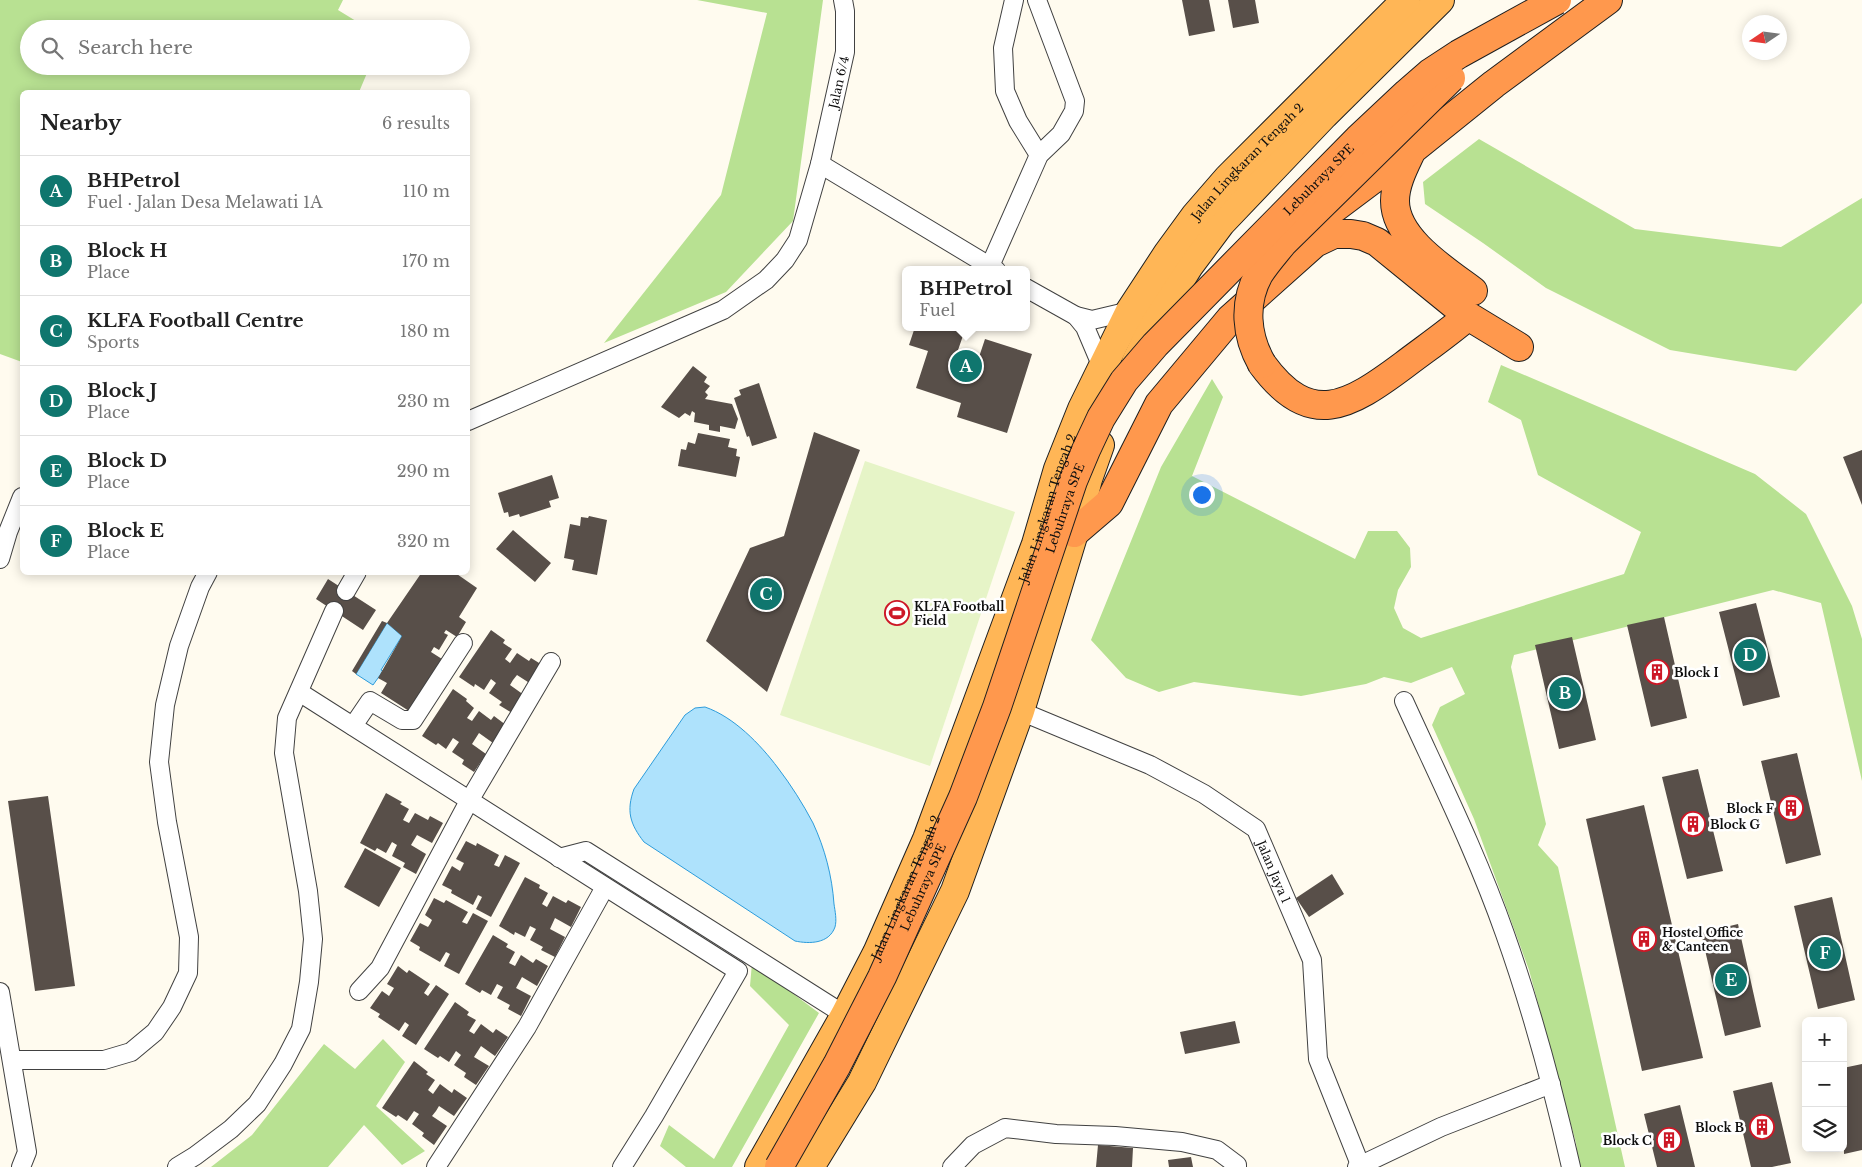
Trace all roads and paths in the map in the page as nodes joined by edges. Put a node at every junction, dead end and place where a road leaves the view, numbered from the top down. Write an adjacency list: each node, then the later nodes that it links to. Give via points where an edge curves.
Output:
1 (843, 0): 11 (street, Jalan 6/4, via 845,52)
2 (1014, 0): 10 (street, via 1003,48 1005,91)
3 (1037, 0): 10 (street, via 1074,101 1074,112 1061,134)
4 (1406, 0): 16 (highway, Jalan Lingkaran Tengah 2, via 1228,178 1195,216)
5 (1440, 0): 23 (highway, Jalan Lingkaran Tengah 2, via 1245,197 1189,266 1155,321 1108,423)
6 (1556, 0): 8 (highway, Lebuhraya SPE, bridge)
7 (1608, 0): 9 (highway, Lebuhraya SPE, via 1494,84)
8 (1504, 29): 15 (highway, bridge, via 1283,243 1260,274 1251,296 1248,317 1255,351 1273,378 1288,393 1304,402 1331,405 1371,389); 48 (highway, Lebuhraya SPE, bridge, via 1430,73 1407,94 1155,345 1124,381 1101,418 1073,481 996,707 963,797 928,878 838,1065)
9 (1412, 150): 15 (highway, via 1402,172 1395,201 1401,225 1416,246); 20 (highway, Lebuhraya SPE, via 1294,238 1225,307 1199,338)
10 (1039, 156): 13 (street)
11 (820, 164): 12 (street); 21 (street, Jalan 6/4, via 798,240 766,280 723,310)
12 (990, 266)
13 (994, 266)
14 (1030, 290): 17 (street)
15 (1470, 303): 18 (highway); 20 (highway, via 1377,242 1363,236 1334,234 1315,243 1230,319)
16 (1130, 311): 17 (street, via 1092,320); 19 (highway, Jalan Lingkaran Tengah 2)
17 (1076, 316): 19 (street, via 1085,327)
18 (1519, 347)
19 (1102, 367): 40 (highway, Jalan Lingkaran Tengah 2, via 1058,469 1036,544 927,839 877,953)
20 (1159, 404): 23 (highway, via 1109,503)
21 (470, 421)
22 (20, 502): 24 (street)
23 (1074, 532): 33 (highway, Jalan Lingkaran Tengah 2)
24 (0, 559)
25 (206, 575): 41 (street, via 179,646 165,704 159,762 189,937 188,972 155,1032 132,1052 104,1060)
26 (355, 575): 27 (street)
27 (346, 591)
28 (334, 611): 31 (street)
29 (463, 643): 34 (street, via 414,720 402,720 370,701)
30 (552, 662): 35 (street)
31 (298, 692): 34 (street); 44 (street, via 287,718 284,752 313,939 301,1029 284,1064 257,1104 231,1129)
32 (1404, 701): 42 (street, via 1467,837 1505,934)
33 (1020, 711): 49 (highway, Jalan Lingkaran Tengah 2, via 955,891 862,1082); 52 (street, Jalan Jaya 1, via 1150,765 1204,794 1256,829 1312,960 1318,1059)
34 (353, 726): 35 (street)
35 (469, 801): 36 (street); 38 (street, via 380,968)
36 (559, 858): 37 (street); 40 (street, via 586,851)
37 (605, 887): 45 (street, via 527,1027); 46 (street, via 738,971)
38 (359, 991)
39 (0, 992): 41 (street)
40 (845, 1015): 47 (highway, Jalan Lingkaran Tengah 2)
41 (12, 1060): 43 (street, via 27,1152)
42 (1550, 1084): 52 (street, via 1441,1127); 53 (street)
43 (22, 1167)
44 (177, 1167)
45 (436, 1167)
46 (622, 1167)
47 (759, 1167)
48 (779, 1167)
49 (810, 1167)
50 (952, 1167): 51 (street, via 973,1145 1005,1128 1182,1142 1217,1150)
51 (1237, 1167)
52 (1359, 1167)
53 (1571, 1167)

